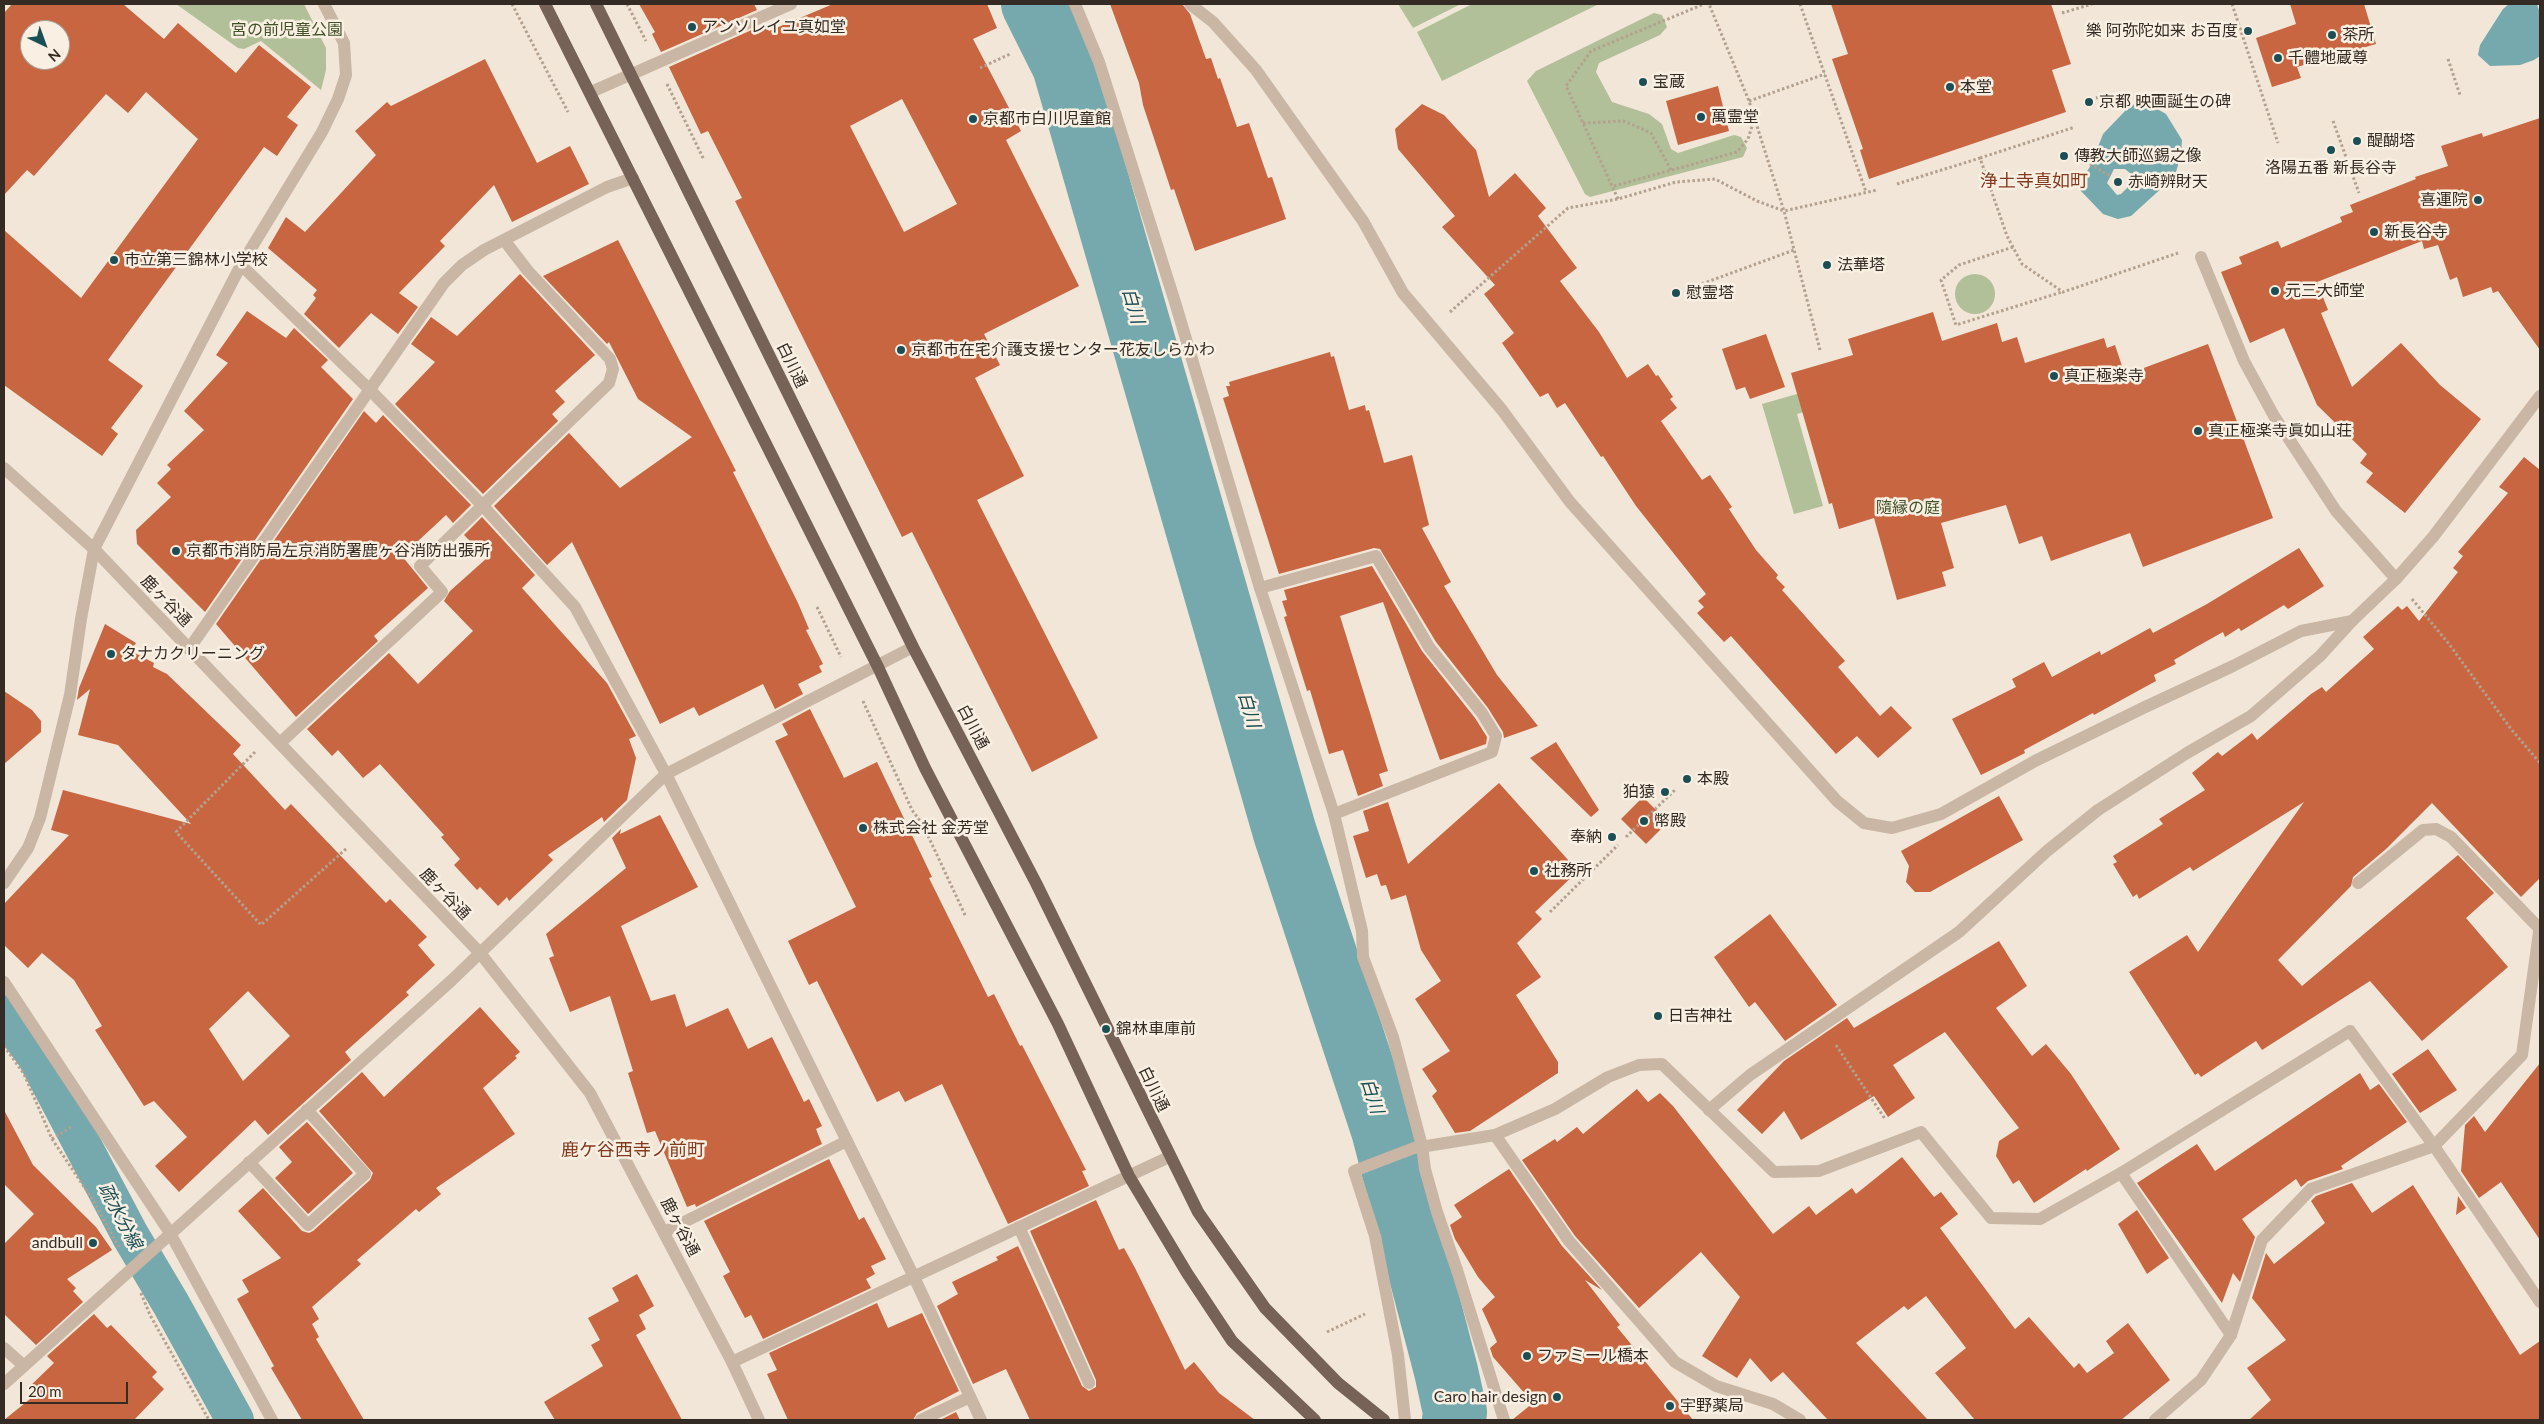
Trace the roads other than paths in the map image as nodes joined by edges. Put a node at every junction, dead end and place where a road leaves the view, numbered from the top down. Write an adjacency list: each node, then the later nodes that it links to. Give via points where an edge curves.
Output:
1 (324, 4): 12 (street, via 344,43 346,75 322,132)
2 (545, 4): 8 (main road)
3 (596, 4): 7 (main road, 白川通)
4 (791, 4): 7 (street)
5 (1074, 4): 19 (street, via 1099,62 1133,167)
6 (1190, 4): 20 (street, via 1213,22 1256,70 1363,221 1403,293 1502,410 1570,502 1837,801 1864,823 1892,828 1941,814 2035,761 2301,631)
7 (631, 75): 8 (street); 21 (main road, 白川通)
8 (591, 92): 9 (main road)
9 (633, 178): 10 (street, via 607,187); 23 (main road)
10 (504, 240): 13 (street, via 462,264 444,283); 16 (street, via 528,272 610,360 613,369 609,383)
11 (2202, 257): 18 (street, via 2244,361 2274,416 2336,511)
12 (241, 265): 13 (street); 17 (street)
13 (370, 390): 16 (street); 22 (street)
14 (2540, 396): 18 (street, via 2433,537)
15 (4, 468): 17 (street, 鹿ヶ谷通)
16 (483, 506): 24 (street, via 420,566 442,592); 25 (street, via 575,607)
17 (94, 549): 22 (street, 鹿ヶ谷通); 28 (street, via 70,694 40,818 28,848)
18 (2396, 579): 20 (street)
19 (1260, 588): 26 (street); 26 (street, via 1376,556 1429,647 1482,713 1496,736 1492,752)
20 (2352, 620): 33 (street, via 2320,656 2251,716 2098,810 2047,851 1959,932 1750,1075)
21 (913, 648): 23 (street); 38 (main road, 白川通, via 1036,883)
22 (189, 649): 24 (street, 鹿ヶ谷通)
23 (878, 667): 25 (street); 41 (main road, via 925,768 1058,1024)
24 (276, 739): 30 (street, 鹿ヶ谷通)
25 (666, 774): 30 (street); 35 (street)
26 (1334, 814): 37 (street, via 1362,931 1363,957 1393,1037)
27 (2358, 882): 29 (street, via 2423,830 2436,829 2451,837)
28 (4, 883)
29 (2539, 926): 36 (street, via 2522,1055)
30 (480, 953): 32 (street); 43 (street, 鹿ヶ谷通, via 590,1093)
31 (4, 982): 44 (street)
32 (307, 1110): 39 (street); 39 (street, via 365,1174 344,1193 308,1225)
33 (1709, 1110): 34 (street, via 1662,1064 1639,1065 1608,1077 1555,1109); 40 (street, via 1774,1172 1819,1171 1921,1132 1990,1218 2040,1219)
34 (1495, 1135): 37 (street); 62 (street, via 1569,1241 1675,1362 1716,1386 1773,1404)
35 (848, 1141): 43 (street); 45 (street)
36 (2434, 1146): 40 (street, via 2350,1031); 46 (street); 47 (street, via 2311,1189 2262,1240)
37 (1418, 1147): 60 (street, via 1354,1171 1375,1236 1398,1355); 61 (street)
38 (1169, 1156): 41 (street); 59 (main road, 白川通, via 1198,1212 1265,1308 1338,1383)
39 (249, 1162): 44 (street)
40 (2121, 1173): 47 (street)
41 (1129, 1176): 42 (street); 58 (main road, via 1232,1341)
42 (1019, 1227): 45 (street); 51 (street)
43 (664, 1232): 49 (street, 鹿ヶ谷通)
44 (170, 1233): 50 (street); 54 (street)
45 (914, 1277): 49 (street); 53 (street)
46 (2540, 1302)
47 (2232, 1335): 63 (street, via 2201,1380)
48 (4, 1348): 50 (street)
49 (732, 1362): 55 (street, 鹿ヶ谷通)
50 (24, 1366): 52 (street)
51 (1089, 1383)
52 (4, 1384)
53 (970, 1397): 56 (street); 57 (street)
54 (272, 1420)
55 (759, 1420)
56 (920, 1420)
57 (981, 1420)
58 (1315, 1420)
59 (1384, 1420)
60 (1405, 1420)
61 (1504, 1420)
62 (1800, 1420)
63 (2155, 1420)

